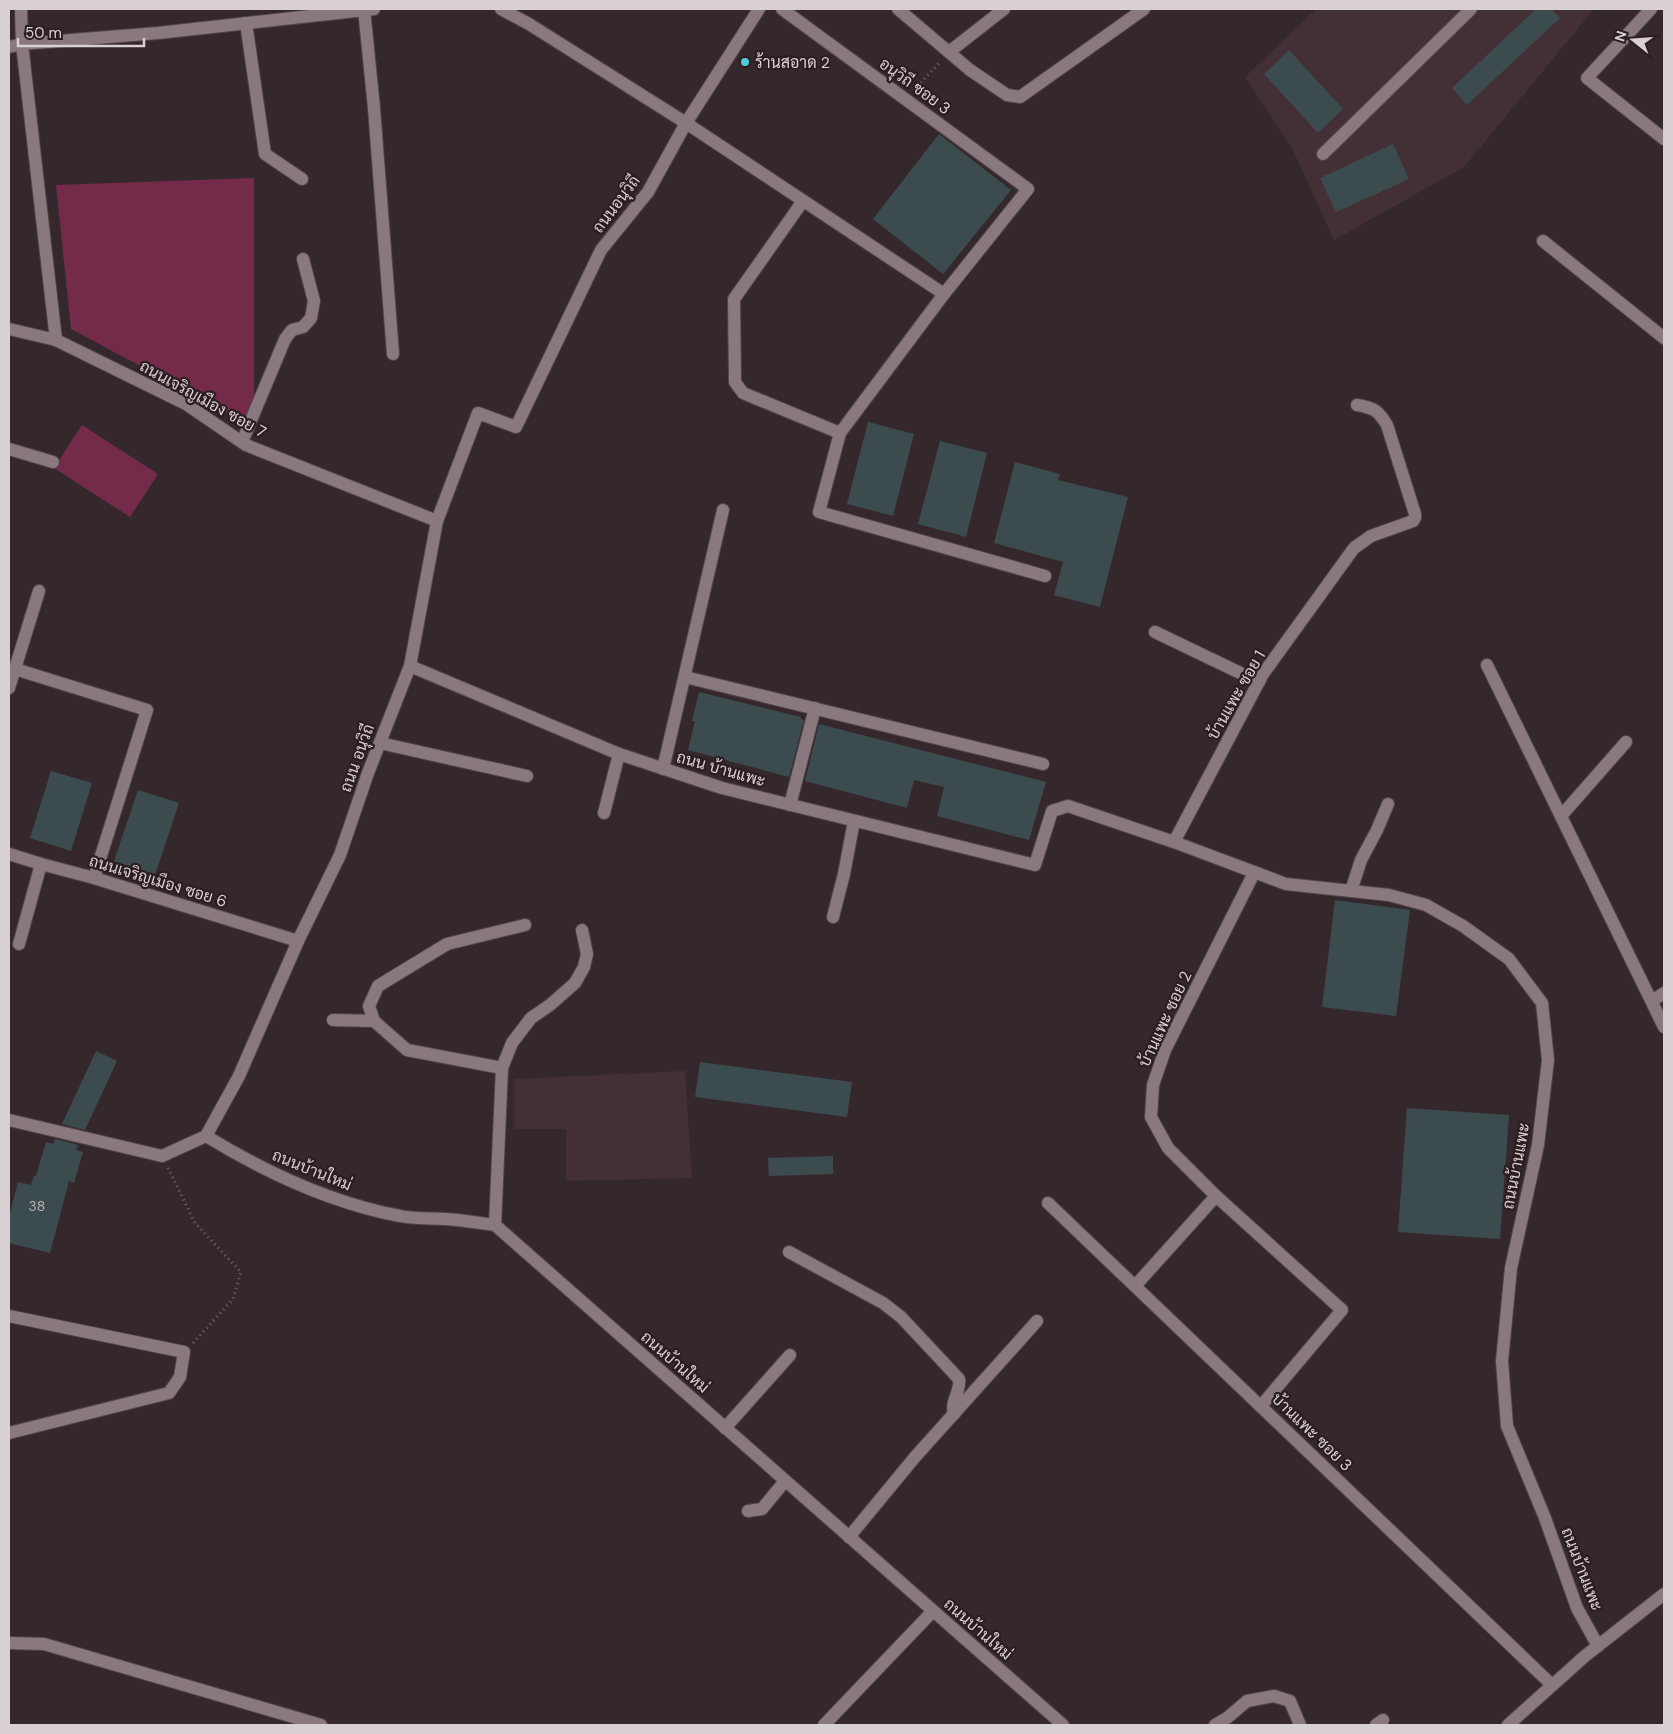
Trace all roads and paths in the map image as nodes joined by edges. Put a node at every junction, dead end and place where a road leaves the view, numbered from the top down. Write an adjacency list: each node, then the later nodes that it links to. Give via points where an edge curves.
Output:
1 (21, 9): 12 (street)
2 (367, 9): 11 (street); 27 (street)
3 (501, 9): 16 (street)
4 (759, 9): 16 (street, ถนนอนุวิถี)
5 (782, 9): 15 (street, อนุวิถี ซอย 3)
6 (898, 9): 14 (street)
7 (1004, 9): 14 (street)
8 (1144, 9): 14 (street, via 1020,98 1007,95)
9 (1471, 9): 18 (street)
10 (1651, 9): 17 (street, via 1588,78)
11 (246, 23): 12 (street); 19 (street, via 266,154)
12 (22, 44): 13 (street); 26 (street)
13 (9, 47)
14 (949, 52): 15 (path)
15 (905, 99): 23 (street, อนุวิถี ซอย 3, via 1028,189)
16 (686, 123): 20 (street); 29 (street, ถนนอนุวิถี, via 648,192 601,250)
17 (1664, 139)
18 (1323, 154)
19 (302, 179)
20 (803, 200): 23 (street); 30 (street, via 734,299 734,382 743,393)
21 (1544, 241): 25 (street)
22 (303, 259): 31 (street, via 314,301 311,318 284,339)
23 (944, 294): 30 (street)
24 (9, 329): 26 (street, ถนนเจริญเมือง ซอย 7)
25 (1664, 338)
26 (56, 340): 31 (street, ถนนเจริญเมือง ซอย 7, via 186,404)
27 (393, 354)
28 (1357, 405): 43 (street, บ้านแพะ ซอย 1, via 1372,408 1387,425 1415,514 1413,521 1371,536 1354,548)
29 (516, 427): 35 (street, ถนน อนุวิถี, via 478,413)
30 (840, 433): 36 (street, via 819,512)
31 (242, 442): 35 (street, ถนนเจริญเมือง ซอย 7)
32 (9, 449): 33 (street)
33 (53, 462)
34 (723, 510): 42 (street)
35 (437, 521): 40 (street, ถนน อนุวิถี)
36 (1045, 576)
37 (38, 591): 41 (street)
38 (1156, 632): 43 (street)
39 (1487, 665): 55 (street)
40 (410, 666): 47 (street, ถนน อนุวิถี); 48 (street, ถนน บ้านแพะ)
41 (15, 669): 44 (street); 62 (street, via 148,710)
42 (684, 677): 45 (street); 50 (street)
43 (1259, 682): 57 (street, บ้านแพะ ซอย 1)
44 (9, 688)
45 (815, 708): 49 (street); 53 (street)
46 (1626, 742): 55 (street)
47 (380, 743): 51 (street); 67 (street, ถนน อนุวิถี, via 340,855)
48 (619, 754): 50 (street, ถนน บ้านแพะ); 54 (street)
49 (1043, 764)
50 (663, 769): 53 (street, ถนน บ้านแพะ)
51 (527, 776)
52 (1388, 804): 63 (street, via 1361,860)
53 (790, 805): 56 (street, ถนน บ้านแพะ)
54 (604, 813)
55 (1561, 816): 70 (street)
56 (854, 821): 60 (street, ถนน บ้านแพะ); 64 (street)
57 (1174, 842): 60 (street, ถนนบ้านแพะ, via 1068,806 1052,812); 61 (street, ถนนบ้านแพะ)
58 (9, 854): 59 (street, ถนนเจริญเมือง ซอย 6)
59 (42, 864): 62 (street, ถนนเจริญเมือง ซอย 6); 68 (street)
60 (1035, 865)
61 (1254, 873): 63 (street, ถนนบ้านแพะ, via 1286,884); 78 (street, บ้านแพะ ซอย 2, via 1165,1050 1152,1085 1151,1117 1168,1148)
62 (94, 878): 67 (street, ถนนเจริญเมือง ซอย 6)
63 (1351, 891): 97 (street, ถนนบ้านแพะ, via 1426,905 1463,926 1508,959 1542,1003 1548,1060 1538,1145 1511,1268 1502,1361 1507,1426 1577,1608)
64 (833, 917)
65 (525, 925): 72 (street, via 447,944 378,986 369,1006)
66 (582, 930): 74 (street, via 587,954 584,968 575,983 531,1018 512,1043)
67 (298, 942): 76 (street, ถนน อนุวิถี, via 238,1076)
68 (19, 944)
69 (1664, 993): 70 (street)
70 (1652, 1001): 73 (street)
71 (333, 1020): 72 (street)
72 (374, 1021): 74 (street, via 406,1050)
73 (1664, 1027)
74 (502, 1068): 80 (street)
75 (9, 1120): 77 (street)
76 (206, 1136): 77 (street); 80 (street, ถนนบ้านใหม่, via 290,1180 347,1203 401,1216)
77 (162, 1156): 85 (path, via 195,1223 241,1272 233,1299)
78 (1216, 1196): 82 (street); 87 (street, บ้านแพะ ซอย 2, via 1342,1310)
79 (1048, 1203): 82 (street, บ้านแพะ ซอย 3)
80 (495, 1225): 89 (street, ถนนบ้านใหม่)
81 (788, 1252): 88 (street, via 876,1297 901,1317 959,1379 952,1408)
82 (1135, 1286): 87 (street, บ้านแพะ ซอย 3)
83 (9, 1316): 85 (street)
84 (1037, 1321): 88 (street)
85 (184, 1352): 90 (street, via 180,1377 169,1393)
86 (790, 1355): 89 (street)
87 (1261, 1406): 98 (street, บ้านแพะ ซอย 3)
88 (954, 1414): 93 (street)
89 (725, 1428): 91 (street, ถนนบ้านใหม่)
90 (9, 1432)
91 (785, 1481): 92 (street, via 762,1509); 93 (street, ถนนบ้านใหม่)
92 (748, 1511)
93 (849, 1537): 95 (street, ถนนบ้านใหม่)
94 (1664, 1594): 97 (street)
95 (933, 1611): 100 (street); 101 (street, ถนนบ้านใหม่)
96 (9, 1643): 99 (street, via 44,1644)
97 (1598, 1646): 98 (street)
98 (1552, 1685): 104 (street)
99 (321, 1725)
100 (824, 1725)
101 (1063, 1725)
102 (1216, 1725): 103 (street, via 1247,1701 1274,1696 1290,1701)
103 (1300, 1725)
104 (1508, 1725)

